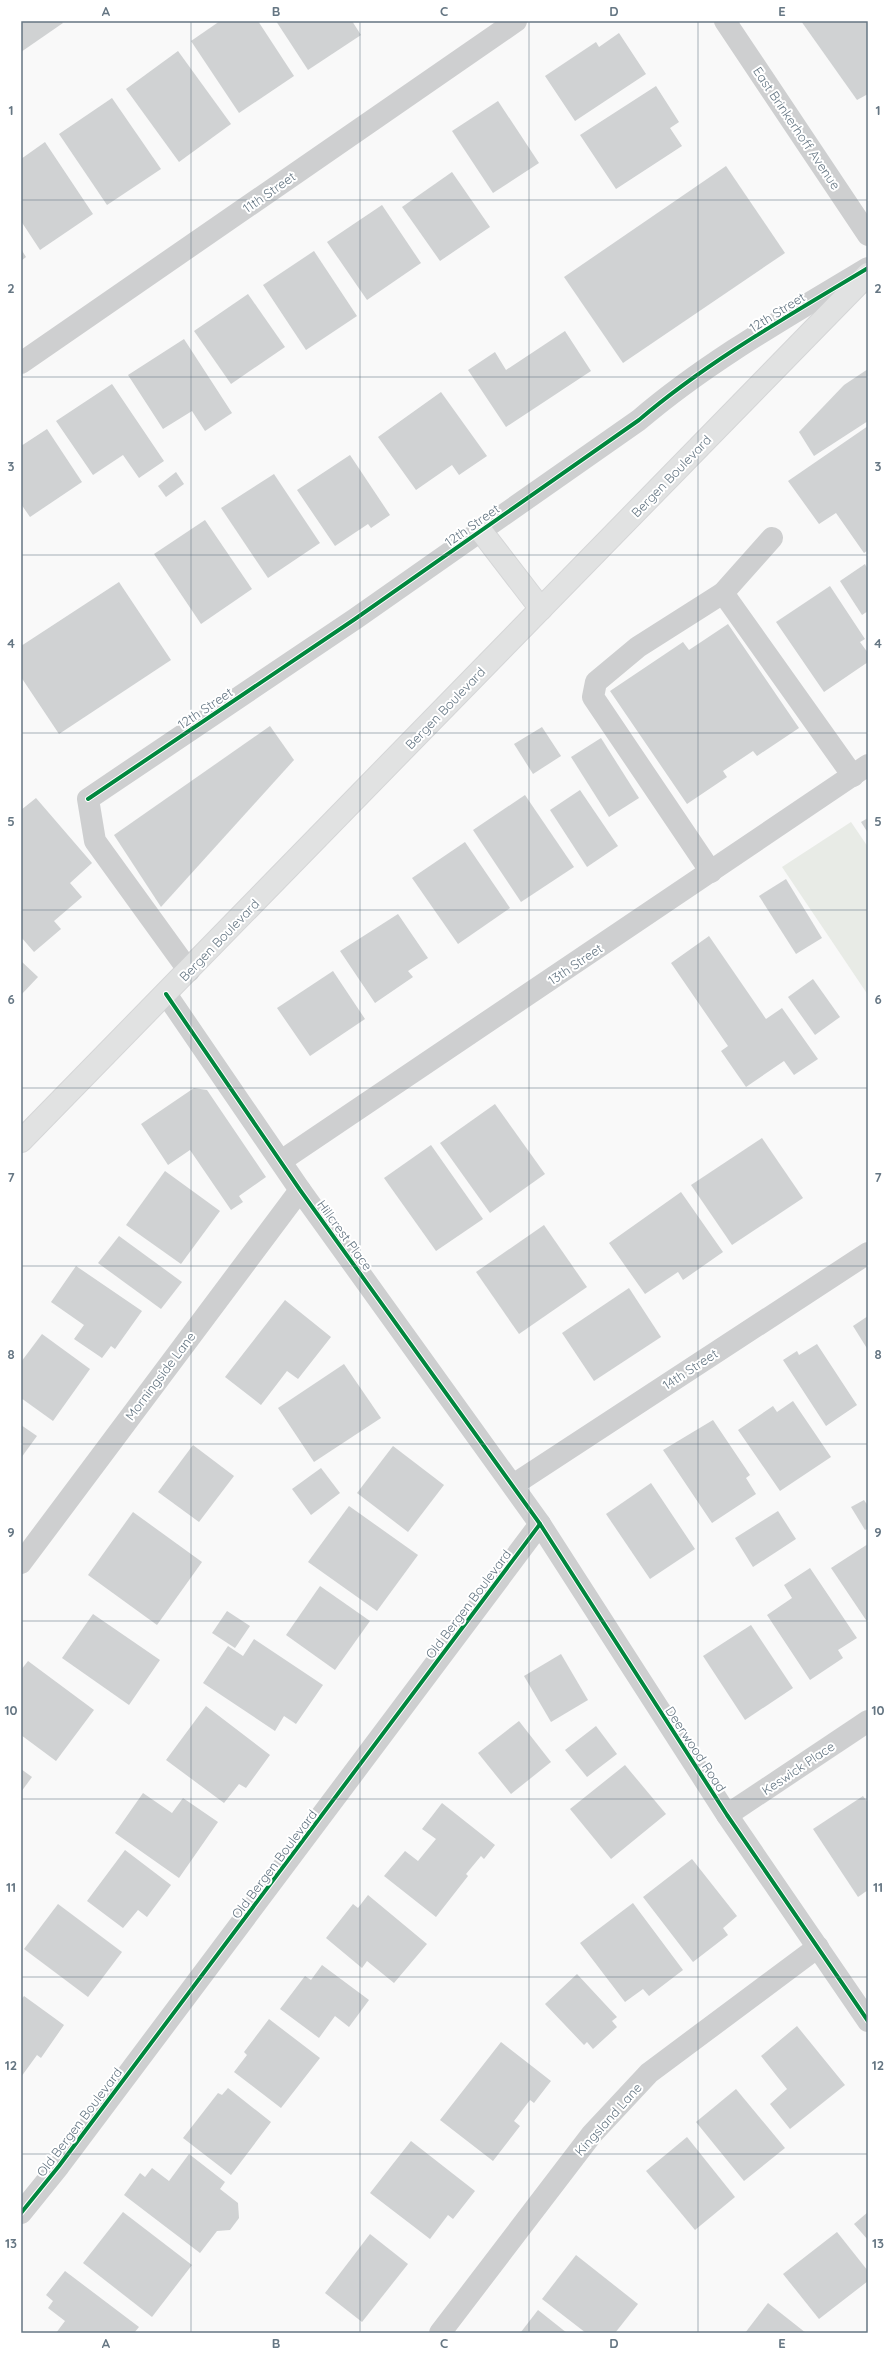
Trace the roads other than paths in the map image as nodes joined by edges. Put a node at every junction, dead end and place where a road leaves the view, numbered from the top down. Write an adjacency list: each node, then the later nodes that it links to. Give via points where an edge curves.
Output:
1 (516, 21): 6 (street, 11th Street)
2 (725, 21): 3 (street, East Brinkerhoff Avenue)
3 (868, 235)
4 (868, 268): 7 (street, 12th Street, via 757,336 664,399 639,420)
5 (868, 274): 10 (main road, Bergen Boulevard)
6 (21, 363)
7 (481, 531): 10 (main road); 13 (street, 12th Street, via 88,800 95,841)
8 (772, 538): 9 (street)
9 (723, 594): 11 (street); 12 (street, via 638,646 596,682 593,698)
10 (541, 609): 13 (main road, Bergen Boulevard)
11 (860, 771): 12 (street, 13th Street)
12 (711, 872): 16 (street, 13th Street)
13 (189, 971): 14 (main road, Bergen Boulevard)
14 (166, 994): 15 (main road, Bergen Boulevard); 16 (street, Hillcrest Place)
15 (21, 1141)
16 (281, 1161): 17 (street, Hillcrest Place)
17 (300, 1190): 19 (street, Hillcrest Place); 21 (street, Morningside Lane)
18 (868, 1253): 19 (street, 14th Street)
19 (513, 1485): 20 (street, Deerwood Road)
20 (540, 1524): 23 (street, Deerwood Road); 26 (street, Old Bergen Boulevard, via 59,2166)
21 (21, 1563)
22 (868, 1721): 23 (street, Keswick Place)
23 (727, 1815): 24 (street, Deerwood Road)
24 (818, 1947): 25 (street, Deerwood Road); 27 (street, Kingsland Lane, via 650,2073 592,2134)
25 (868, 2021)
26 (21, 2213)
27 (440, 2333)

